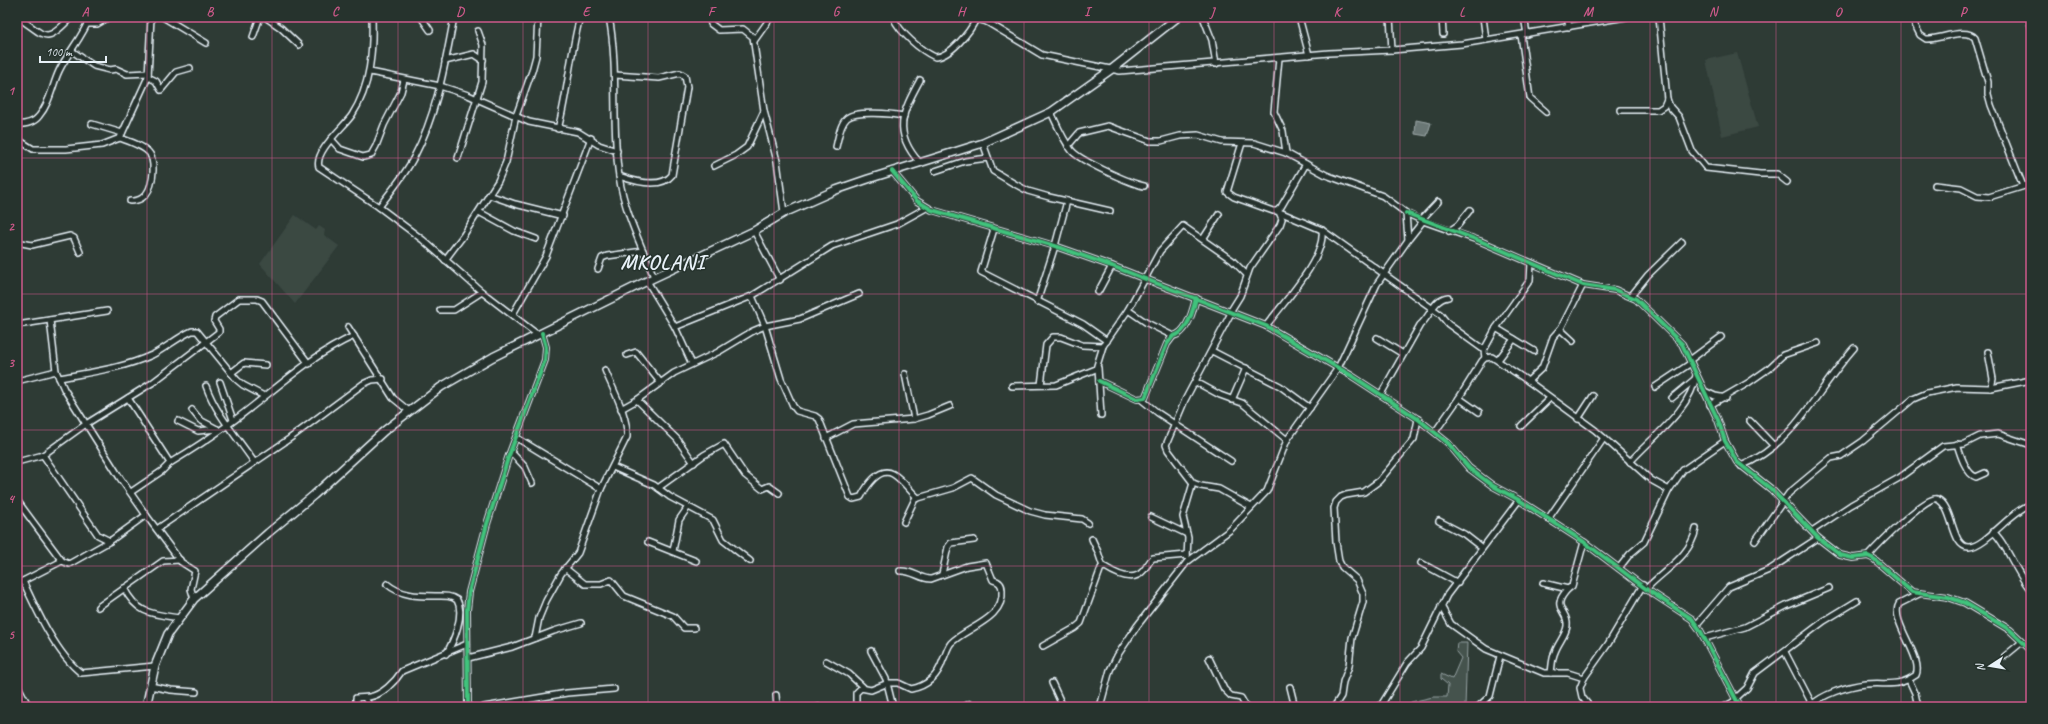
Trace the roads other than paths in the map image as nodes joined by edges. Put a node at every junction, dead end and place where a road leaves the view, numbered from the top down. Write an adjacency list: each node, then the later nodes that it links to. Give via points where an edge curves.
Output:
1 (17, 17): 2 (street, via 38,33 49,36)
2 (71, 17)
3 (90, 17): 33 (street)
4 (109, 17): 33 (street, via 97,24)
5 (150, 17): 55 (street)
6 (163, 17): 43 (street)
7 (260, 17): 40 (street)
8 (265, 17): 44 (street)
9 (372, 17): 54 (street)
10 (422, 17): 36 (street)
11 (454, 17): 50 (street)
12 (538, 17): 66 (street, via 536,56)
13 (580, 17): 70 (street)
14 (609, 17): 56 (street)
15 (709, 17): 42 (street, via 711,24 719,30 746,30)
16 (771, 17): 42 (street)
17 (894, 17): 31 (street, via 920,48 935,57 943,55 959,42)
18 (969, 17): 31 (street)
19 (1178, 17): 53 (highway)
20 (1203, 17): 51 (street, via 1212,40)
21 (1299, 17): 47 (street)
22 (1390, 17): 45 (street)
23 (1442, 17): 38 (street)
24 (1482, 17): 41 (street)
25 (1524, 17): 39 (street)
26 (1567, 17): 35 (street)
27 (1626, 17): 35 (street)
28 (1659, 17): 61 (street)
29 (1911, 17): 94 (street, via 1920,35 1926,39 1959,34 1970,34 1975,38 1988,82 1991,105)
30 (2029, 17): 34 (street)
31 (976, 19): 32 (street)
32 (986, 19): 53 (street, via 1042,55)
33 (87, 24): 46 (street)
34 (2031, 26)
35 (1569, 27): 39 (street)
36 (430, 30)
37 (478, 31): 49 (street, via 482,38)
38 (1443, 34)
39 (1524, 35): 41 (street); 65 (street, via 1530,98)
40 (253, 37)
41 (1486, 40): 45 (street)
42 (754, 41): 63 (street)
43 (206, 43)
44 (299, 45)
45 (1392, 50): 47 (street)
46 (72, 51): 55 (street, via 90,64 105,69); 69 (street, via 59,71 51,96 39,116 27,124)
47 (1309, 55): 48 (street)
48 (1279, 58): 51 (street); 80 (street, via 1274,112 1283,131)
49 (483, 60): 50 (street, via 474,54); 60 (street)
50 (445, 61): 59 (street)
51 (1216, 64): 53 (street, via 1120,71)
52 (190, 68): 55 (street, via 176,72 162,90)
53 (1112, 69): 64 (highway)
54 (370, 72): 57 (street); 74 (street, via 353,114)
55 (148, 75): 71 (street)
56 (615, 75): 79 (street); 89 (street, via 659,78 680,73 685,76 687,87 672,175 666,180 653,182 630,180)
57 (404, 80): 59 (street); 74 (street, via 401,92 371,155 363,157 340,149)
58 (920, 80): 67 (street)
59 (440, 86): 60 (street); 99 (street, via 414,158 399,182)
60 (479, 98): 66 (street); 82 (street, via 469,120)
61 (1667, 99): 62 (street, via 1664,106 1658,110); 90 (street, via 1679,117 1692,151 1706,168 1777,174)
62 (1620, 110)
63 (764, 111): 86 (street, via 747,147); 105 (street, via 776,154)
64 (1051, 112): 75 (highway); 77 (street)
65 (1546, 112)
66 (516, 116): 70 (street); 95 (street, via 506,162)
67 (904, 116): 78 (street, via 872,113 850,116 846,118); 84 (street, via 903,139)
68 (92, 124): 71 (street)
69 (18, 125): 73 (street)
70 (558, 129): 72 (street, via 578,132)
71 (121, 135): 73 (street, via 102,145 66,149 33,149); 96 (street, via 150,154 152,161 150,189 143,198)
72 (590, 138): 79 (street, via 599,145); 108 (street)
73 (17, 139): 81 (street)
74 (331, 139): 99 (street, via 319,159 319,167)
75 (983, 143): 83 (street); 84 (highway)
76 (1242, 143): 77 (street, via 1222,142 1198,135 1150,141 1108,126 1079,133); 80 (street, via 1254,143); 104 (street, via 1227,192 1234,197)
77 (1068, 146): 93 (street, via 1077,156 1123,180)
78 (836, 147)
79 (617, 151): 89 (street)
80 (1286, 153): 85 (street)
81 (17, 154)
82 (458, 158)
83 (988, 158): 88 (street); 97 (street, via 993,171 1013,183 1036,194)
84 (920, 163): 87 (highway)
85 (1306, 164): 104 (street); 106 (street, via 1383,196)
86 (714, 166)
87 (892, 171): 100 (street); 105 (highway, via 836,190)
88 (935, 171)
89 (619, 176): 120 (street)
90 (1787, 182)
91 (2031, 184): 94 (street)
92 (1935, 185): 94 (street, via 1961,188 1977,196 1989,197)
93 (1144, 186)
94 (2023, 186)
95 (489, 195): 103 (street); 108 (street)
96 (130, 201)
97 (1067, 201): 102 (street); 119 (street)
98 (1438, 202): 109 (street)
99 (378, 207): 122 (street, via 423,240)
100 (926, 208): 110 (street); 130 (street, via 897,224 832,246)
101 (1470, 210): 113 (street, via 1458,225)
102 (1110, 211)
103 (479, 212): 114 (street, via 514,231); 122 (street)
104 (1278, 212): 111 (street); 127 (street, via 1282,219 1280,225)
105 (784, 213): 112 (highway)
106 (1406, 213): 109 (street); 116 (street)
107 (1219, 214): 115 (street)
108 (562, 216): 146 (street, via 541,266)
109 (1422, 220): 113 (street); 116 (street)
110 (994, 229): 119 (street); 140 (street, via 981,272)
111 (1322, 230): 126 (street); 150 (street, via 1322,243 1304,277)
112 (754, 231): 128 (highway); 130 (street)
113 (1449, 231): 123 (street)
114 (536, 239)
115 (1203, 239): 127 (street, via 1232,260); 129 (street, via 1186,226 1182,227 1160,251)
116 (1408, 240): 126 (street)
117 (17, 242): 121 (street, via 32,245 70,236 74,238)
118 (1682, 242): 137 (street, via 1648,275)
119 (1055, 246): 124 (street); 140 (street)
120 (643, 251): 125 (street, via 607,256 602,258); 128 (street)
121 (80, 252)
122 (445, 260): 133 (street)
123 (1531, 263): 132 (street); 153 (street, via 1530,280)
124 (1112, 266): 129 (street); 134 (street)
125 (598, 269)
126 (1384, 274): 141 (street); 181 (street)
127 (1247, 275): 145 (street)
128 (654, 277): 131 (highway)
129 (1146, 278): 139 (street); 143 (street)
130 (780, 280): 136 (street)
131 (647, 281): 152 (street); 155 (highway)
132 (1582, 285): 137 (street, via 1610,288); 154 (street)
133 (482, 292): 142 (street, via 454,310); 146 (street)
134 (1098, 292)
135 (859, 294): 149 (street, via 800,320)
136 (752, 296): 149 (street); 152 (street)
137 (1631, 296): 175 (street, via 1675,336)
138 (1448, 297): 141 (street, via 1438,301)
139 (1196, 298): 145 (street); 157 (street, via 1182,331)
140 (1037, 302): 161 (street, via 1083,324)
141 (1432, 309): 167 (street, via 1444,317 1450,326); 171 (street)
142 (440, 310)
143 (1128, 310): 157 (street); 161 (street)
144 (107, 311): 147 (street)
145 (1231, 312): 150 (street); 168 (street)
146 (513, 314): 155 (street)
147 (50, 320): 148 (street); 183 (street)
148 (17, 325)
149 (765, 326): 177 (street); 234 (street, via 792,406 819,419)
150 (1266, 326): 181 (street)
151 (348, 327): 156 (street)
152 (675, 327): 177 (street)
153 (1496, 328): 160 (street); 167 (street)
154 (1560, 329): 162 (street); 191 (street, via 1552,337 1542,368)
155 (540, 334): 218 (highway, via 467,371); 233 (street, via 546,347 545,360)
156 (354, 336): 176 (street); 188 (street)
157 (1172, 336): 211 (street, via 1149,392)
158 (1721, 337): 175 (street)
159 (1377, 338): 171 (street)
160 (1514, 339): 169 (street); 174 (street)
161 (1107, 341): 165 (street)
162 (1573, 341)
163 (206, 342): 176 (street, via 219,332 215,317 239,299 257,299 266,306); 184 (street); 187 (street, via 197,331 192,331 157,352 132,363); 205 (street)
164 (1818, 342): 209 (street, via 1783,355 1768,369)
165 (1103, 346): 179 (street); 196 (street, via 1082,345 1053,337 1046,345)
166 (1854, 348): 239 (street, via 1812,405)
167 (1484, 350): 173 (street)
168 (1212, 351): 180 (street); 195 (street)
169 (1534, 351)
170 (1988, 352): 200 (street, via 1993,379)
171 (1403, 354): 202 (street)
172 (627, 355): 193 (street, via 636,352)
173 (1485, 358): 174 (street, via 1492,357); 206 (street)
174 (1498, 360): 191 (street)
175 (1691, 362): 186 (street); 199 (street)
176 (309, 364): 203 (street)
177 (692, 364): 193 (street)
178 (266, 365): 184 (street, via 244,363)
179 (1098, 368): 194 (street); 196 (street, via 1056,385)
180 (1246, 368): 212 (street); 215 (street, via 1284,388)
181 (1338, 368): 202 (street); 215 (street)
182 (605, 370): 216 (street)
183 (56, 371): 187 (street); 190 (street)
184 (231, 373): 203 (street, via 243,385)
185 (904, 374): 221 (street)
186 (1696, 377): 201 (street); 208 (street); 246 (street, via 1674,416)
187 (59, 378): 228 (street)
188 (383, 379): 218 (street, via 395,401); 245 (street, via 363,384)
189 (2031, 380): 200 (street)
190 (17, 381)
191 (1528, 381): 207 (street)
192 (220, 382): 224 (street)
193 (660, 382): 210 (street)
194 (1099, 382): 211 (street); 220 (street)
195 (1196, 382): 212 (street); 227 (street)
196 (1041, 385): 198 (street)
197 (206, 386): 229 (street, via 215,407)
198 (1012, 386)
199 (1655, 387)
200 (1991, 388): 261 (street, via 1957,386 1920,395 1863,441 1841,456 1831,458)
201 (1702, 390): 209 (street); 214 (street)
202 (1381, 394): 222 (street)
203 (264, 396): 224 (street)
204 (1593, 396): 223 (street)
205 (128, 398): 228 (street); 247 (street)
206 (1459, 398): 219 (street); 232 (street)
207 (1550, 398): 223 (street); 230 (street)
208 (1672, 398)
209 (1726, 398): 214 (street)
210 (637, 400): 216 (street); 248 (street, via 677,439)
211 (1142, 400): 227 (street)
212 (1232, 400): 236 (street, via 1251,409)
213 (950, 406): 221 (street)
214 (1710, 406): 237 (street)
215 (1310, 408): 236 (street)
216 (621, 409): 250 (street, via 627,437)
217 (192, 410): 231 (street, via 200,420)
218 (409, 411): 312 (highway)
219 (1479, 412)
220 (1101, 415)
221 (914, 419): 234 (street, via 853,424)
222 (1418, 419): 232 (street); 367 (street, via 1414,439 1379,481 1364,492 1346,495 1336,502 1334,508 1339,561 1357,580 1364,594 1352,638 1349,666 1341,696)
223 (1578, 419): 235 (street)
224 (233, 420): 229 (street)
225 (178, 421): 231 (street, via 198,431)
226 (1750, 421): 239 (street)
227 (1174, 423): 243 (street); 252 (street, via 1166,445)
228 (86, 424): 242 (street); 257 (street)
229 (228, 425): 231 (street); 245 (street)
230 (1521, 426)
231 (218, 429): 247 (street)
232 (1435, 432): 260 (street, via 1469,468 1493,486)
233 (517, 438): 241 (street); 254 (street)
234 (826, 438): 259 (street, via 853,499 861,497 879,474 889,472)
235 (1604, 438): 246 (street); 268 (street)
236 (1287, 440): 265 (street, via 1271,483)
237 (1725, 441): 249 (street); 256 (street, via 1683,470)
238 (1957, 444): 240 (street, via 1980,436 1998,434); 251 (street, via 1971,475 1976,477); 272 (street, via 1943,446 1899,478 1851,505)
239 (1774, 446): 249 (street)
240 (2031, 446)
241 (511, 452): 253 (street, via 525,467); 323 (street, via 487,524 469,592)
242 (43, 455): 244 (street); 282 (street, via 98,535)
243 (1231, 461)
244 (17, 462)
245 (254, 462): 274 (street)
246 (1630, 462): 256 (street, via 1651,480)
247 (170, 463): 257 (street)
248 (694, 463): 255 (street); 258 (street, via 724,444 749,480 762,489 769,486)
249 (1741, 466): 261 (street)
250 (613, 467): 254 (street); 255 (street)
251 (1985, 473)
252 (1193, 482): 265 (street, via 1201,486 1219,488); 278 (street, via 1183,517)
253 (532, 483)
254 (601, 488): 297 (street, via 578,553)
255 (658, 488): 264 (street)
256 (1668, 490): 298 (street, via 1644,542)
257 (131, 492): 266 (street)
258 (779, 493)
259 (918, 498): 270 (street, via 912,502); 271 (street, via 974,478 996,495 1030,511 1082,519)
260 (1519, 500): 268 (street); 286 (street)
261 (1783, 500): 273 (street); 283 (street)
262 (19, 503): 291 (street)
263 (2031, 504): 277 (street, via 2016,511)
264 (688, 507): 287 (street, via 679,520); 293 (street, via 715,521 723,540)
265 (1251, 508): 294 (street, via 1230,530)
266 (146, 515): 274 (street); 282 (street)
267 (1151, 517): 278 (street)
268 (1548, 519): 285 (street)
269 (1439, 520): 286 (street)
270 (904, 522)
271 (1088, 523)
272 (1823, 525): 273 (street); 276 (street)
273 (1807, 526): 276 (street)
274 (157, 529): 290 (street)
275 (1696, 529): 306 (street, via 1687,552)
276 (1812, 531): 279 (street)
277 (1993, 532): 289 (street, via 1975,546 1965,546 1958,540 1946,509 1938,500 1932,499 1908,516); 310 (street)
278 (1187, 534): 288 (street)
279 (1818, 538): 289 (street, via 1840,555 1853,558); 318 (street, via 1769,570 1729,587)
280 (1092, 539): 296 (street)
281 (974, 540): 300 (street, via 951,543)
282 (110, 541): 291 (street, via 74,562 69,564)
283 (1755, 541)
284 (648, 542): 287 (street)
285 (1584, 542): 298 (street); 309 (street, via 1575,580)
286 (1482, 548): 302 (street)
287 (673, 551): 292 (street)
288 (1187, 555): 294 (street); 296 (street, via 1153,558 1136,577 1127,577)
289 (1868, 556): 311 (street, via 1907,589)
290 (180, 560): 307 (street, via 163,561); 312 (street, via 195,571 191,590)
291 (62, 561): 301 (street)
292 (696, 561)
293 (750, 561)
294 (1187, 562): 364 (street, via 1117,656 1110,670)
295 (1421, 563): 302 (street)
296 (1103, 567): 324 (street, via 1097,576 1081,623)
297 (565, 568): 319 (street, via 585,584 601,584 611,580 624,596 673,616 684,628); 320 (street, via 546,601)
298 (1619, 568): 306 (street)
299 (900, 571): 300 (street, via 910,571 926,579)
300 (942, 574): 338 (street, via 986,563 993,580 1001,586 1001,601 989,618 950,644 938,672 930,681 911,689 898,683)
301 (23, 582): 304 (street); 334 (street, via 53,638 81,673)
302 (1458, 583): 314 (street)
303 (1543, 583): 309 (street)
304 (17, 584)
305 (387, 584): 328 (street, via 405,595 447,596 457,600 460,606 457,625)
306 (1645, 587): 318 (street); 336 (street)
307 (124, 588): 315 (street); 316 (street, via 135,605 142,610)
308 (1828, 588): 321 (street, via 1745,627)
309 (1568, 589): 335 (street, via 1560,603 1567,625 1554,655)
310 (2031, 590)
311 (1919, 594): 322 (street, via 1948,597 1961,602 2006,627); 337 (street, via 1898,607 1904,634 1917,662 1918,671)
312 (194, 599): 316 (highway)
313 (1857, 601): 327 (street)
314 (1441, 606): 329 (street, via 1458,631); 368 (street, via 1421,648 1407,663)
315 (98, 607)
316 (179, 618): 334 (highway, via 168,634)
317 (581, 623): 320 (street)
318 (1697, 624): 321 (street)
319 (694, 628)
320 (535, 638): 331 (street, via 512,647)
321 (1705, 638): 349 (street)
322 (2022, 642): 325 (street); 330 (street)
323 (467, 644): 328 (street); 331 (street)
324 (1043, 646)
325 (2031, 650)
326 (871, 651): 338 (street)
327 (1785, 652): 349 (street, via 1755,673 1747,688); 351 (street)
328 (446, 654): 347 (street, via 402,671 382,692)
329 (1500, 656): 335 (street, via 1534,670); 369 (street, via 1490,696)
330 (2005, 656)
331 (468, 658): 356 (street)
332 (1209, 658): 365 (street, via 1224,689 1231,696 1241,698)
333 (826, 661): 342 (street, via 849,674)
334 (155, 666): 341 (highway)
335 (1551, 673): 336 (street, via 1568,673)
336 (1584, 678): 370 (street, via 1580,694)
337 (1909, 680): 351 (street, via 1892,685 1858,685 1828,695); 373 (street)
338 (888, 683): 342 (street, via 871,690); 362 (street)
339 (1052, 683): 363 (street)
340 (17, 684): 348 (street)
341 (150, 686): 345 (street); 353 (highway)
342 (863, 687): 361 (street, via 856,693)
343 (1290, 687): 366 (street)
344 (614, 689): 357 (street, via 567,693)
345 (196, 692)
346 (776, 694): 358 (street)
347 (365, 698): 354 (street, via 356,698); 355 (street)
348 (25, 700): 350 (street); 352 (street)
349 (1735, 700): 371 (street); 372 (street)
350 (17, 704)
351 (1810, 706)
352 (29, 707)
353 (146, 707)
354 (356, 707)
355 (370, 707)
356 (468, 707)
357 (484, 707)
358 (777, 707)
359 (819, 707): 360 (street)
360 (828, 707)
361 (856, 707)
362 (893, 707)
363 (1063, 707)
364 (1100, 707)
365 (1246, 707)
366 (1296, 707)
367 (1334, 707)
368 (1380, 707)
369 (1478, 707)
370 (1590, 707)
371 (1724, 707)
372 (1740, 707)
373 (1918, 707)

